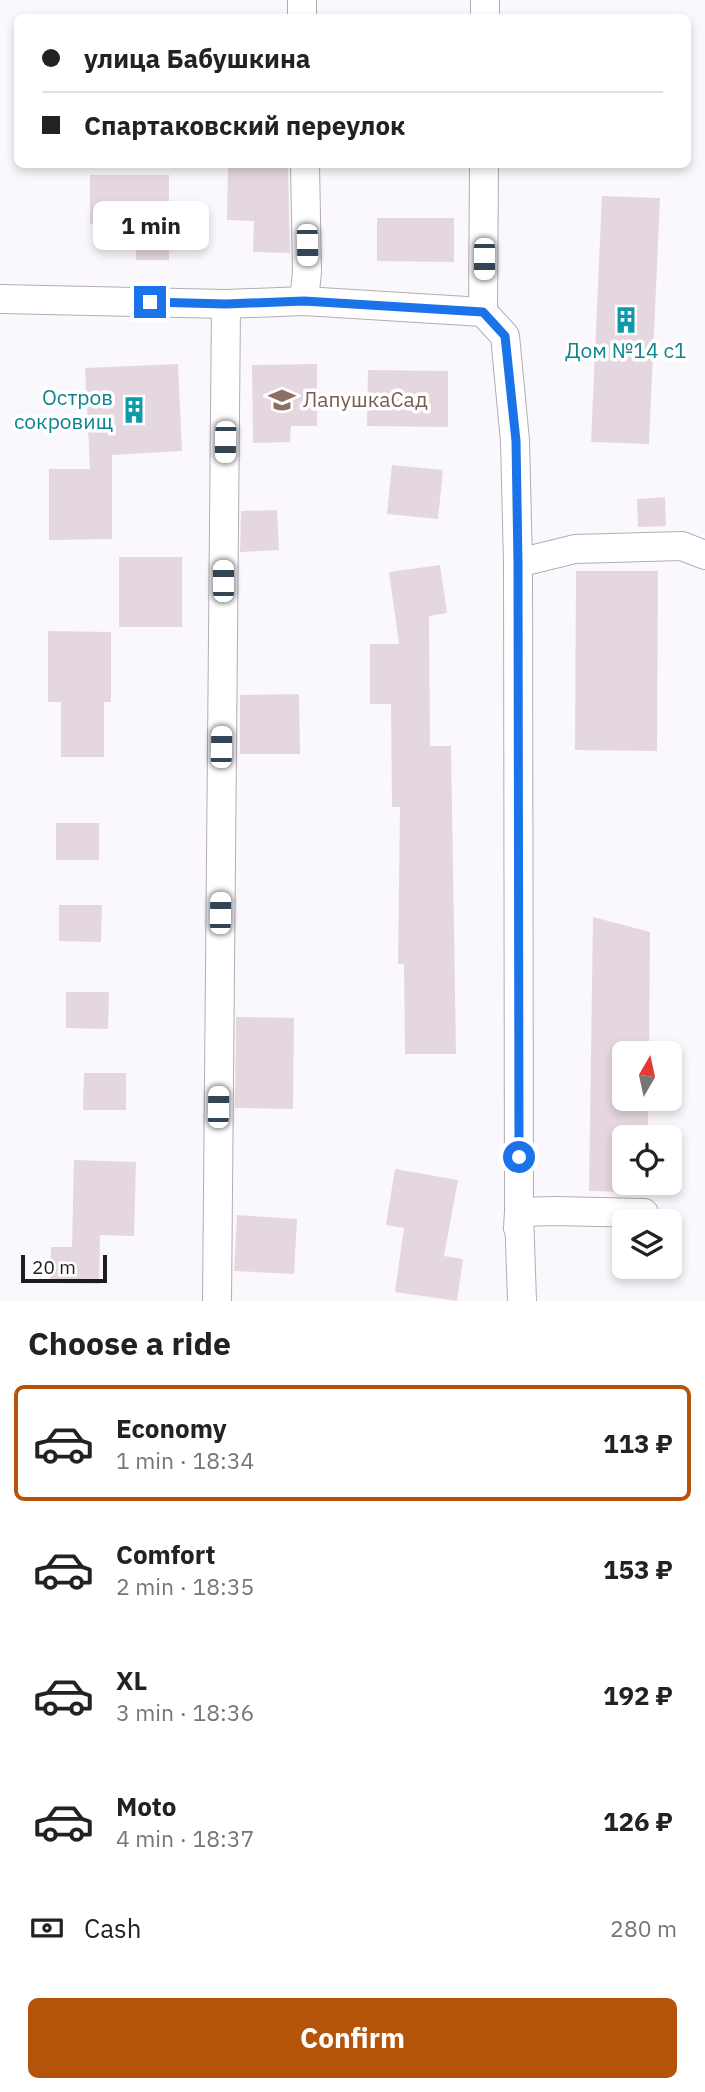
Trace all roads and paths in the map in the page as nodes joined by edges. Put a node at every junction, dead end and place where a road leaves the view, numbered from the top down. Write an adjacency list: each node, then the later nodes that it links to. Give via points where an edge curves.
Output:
1 (305, 168): 4 (street)
2 (484, 168): 6 (street)
3 (0, 299): 5 (street)
4 (304, 301): 5 (street); 6 (street)
5 (226, 304): 11 (street)
6 (483, 312): 8 (street, via 505,336 516,441)
7 (705, 555): 8 (street, via 682,546 575,549)
8 (518, 563): 9 (street)
9 (519, 1212): 10 (street); 12 (street); 13 (street)
10 (612, 1212)
11 (217, 1301)
12 (514, 1301)
13 (522, 1301)

